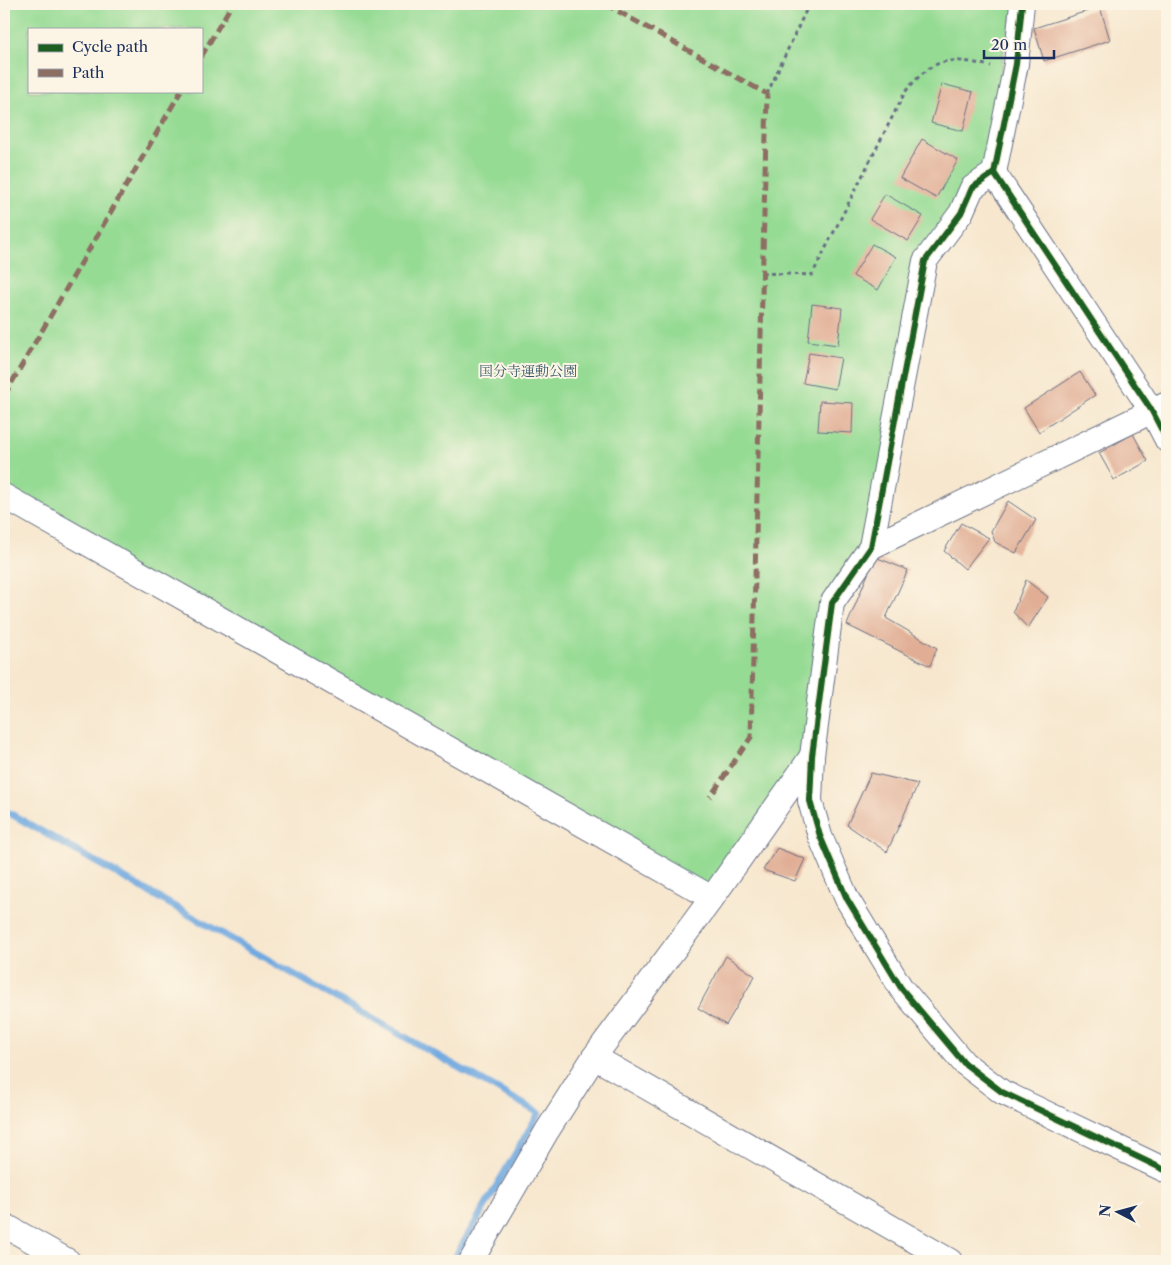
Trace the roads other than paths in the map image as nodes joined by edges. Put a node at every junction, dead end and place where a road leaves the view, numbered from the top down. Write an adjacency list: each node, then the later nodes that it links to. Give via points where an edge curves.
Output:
1 (1022, 4): 2 (street, via 1016,64)
2 (994, 173): 3 (street); 6 (street, via 972,188 961,214 925,261)
3 (1160, 408): 4 (street); 6 (street)
4 (1167, 440)
5 (4, 496): 8 (street)
6 (871, 547): 7 (street, via 832,603)
7 (812, 756): 8 (street); 10 (street, via 810,801 820,836 847,899 901,988 964,1063 1002,1092)
8 (712, 898): 9 (street)
9 (594, 1056): 13 (street); 14 (street)
10 (1167, 1171)
11 (4, 1225): 12 (street)
12 (68, 1261)
13 (471, 1261)
14 (950, 1261)

